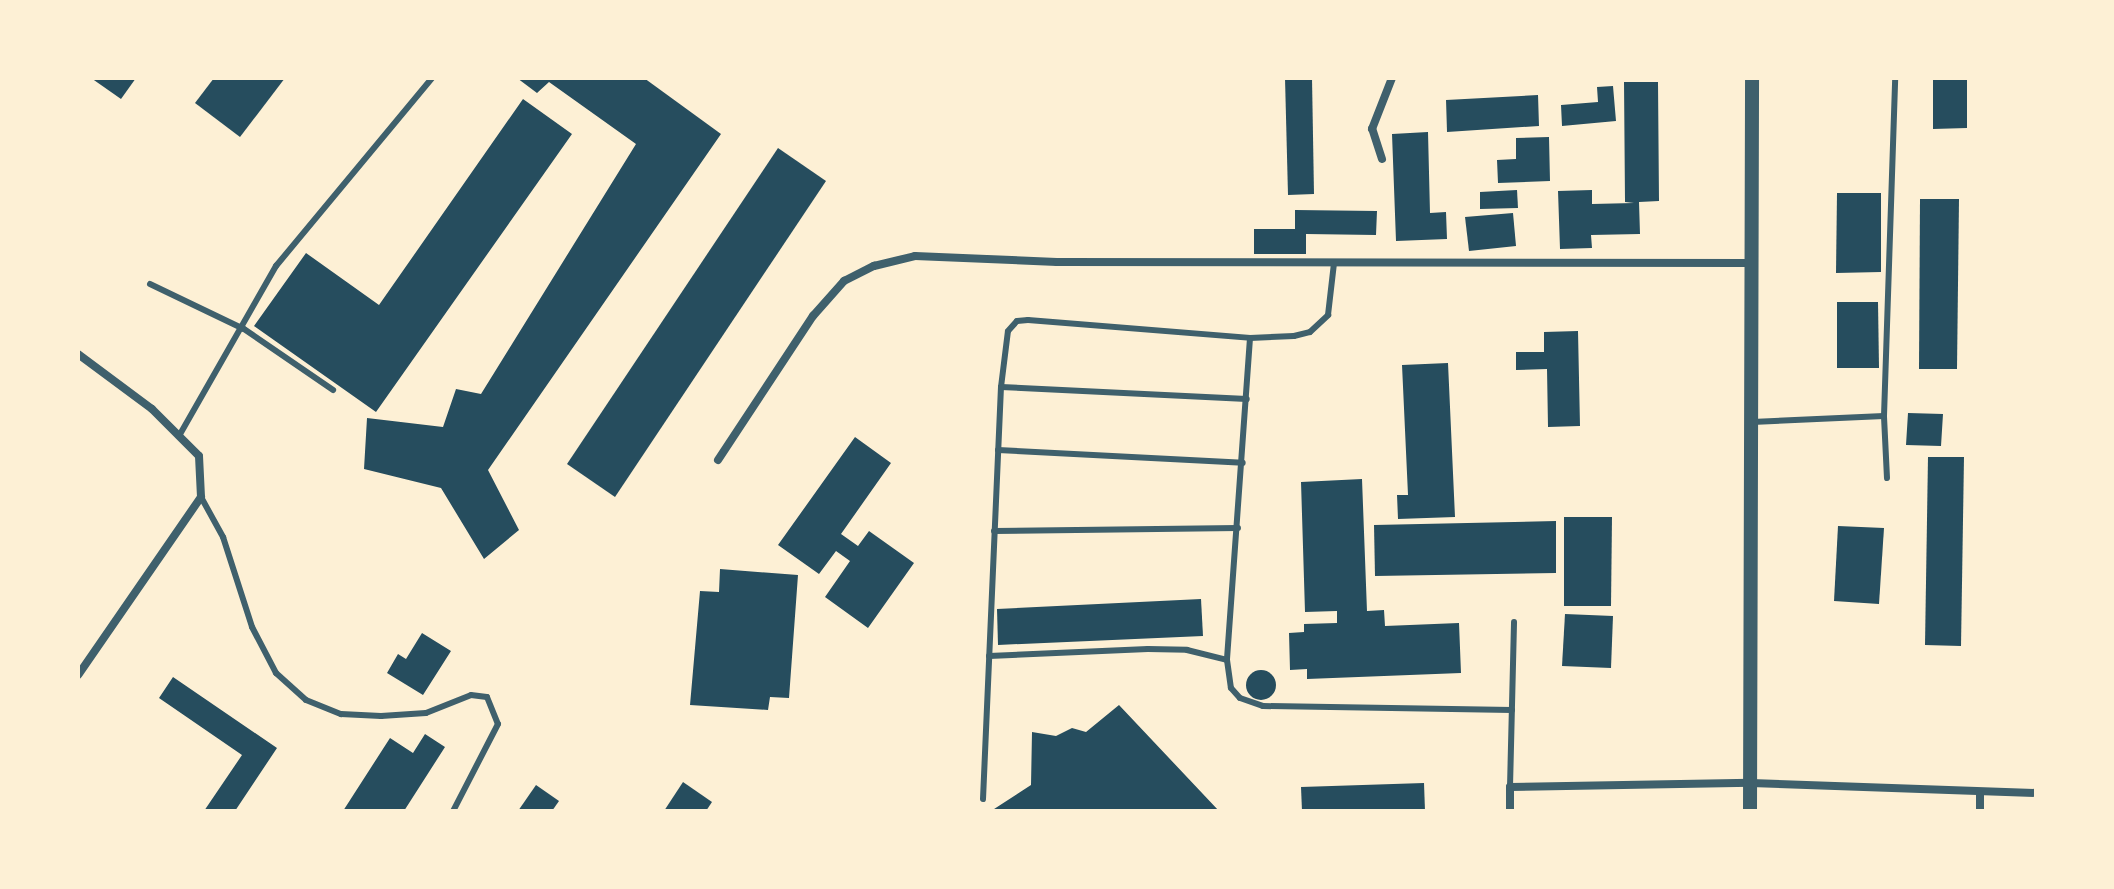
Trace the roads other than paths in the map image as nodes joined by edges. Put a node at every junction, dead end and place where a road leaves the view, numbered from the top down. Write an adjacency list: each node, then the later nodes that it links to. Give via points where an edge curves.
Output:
1 (432, 78): 9 (lane, via 276,266)
2 (1392, 78): 5 (street, via 1372,129)
3 (1752, 78): 7 (street)
4 (1895, 78): 15 (lane)
5 (1382, 159)
6 (1334, 263): 7 (street); 10 (lane, via 1331,307 1317,327 1294,336); 19 (street, via 915,256 874,266 844,281 813,316)
7 (1752, 263): 16 (street)
8 (150, 284): 9 (lane)
9 (244, 329): 13 (lane); 17 (lane)
10 (1250, 338): 12 (lane, via 1021,320 1006,338); 14 (lane)
11 (78, 354): 17 (street)
12 (1001, 387): 14 (lane); 18 (lane)
13 (333, 390)
14 (1247, 399): 20 (lane)
15 (1884, 416): 16 (lane); 21 (lane)
16 (1750, 422): 30 (street)
17 (179, 436): 22 (street, via 199,456)
18 (998, 450): 20 (lane); 24 (lane)
19 (718, 460)
20 (1243, 463): 23 (lane)
21 (1887, 478)
22 (201, 497): 28 (street); 35 (lane, via 223,537 252,627 276,673 306,700 341,714 381,716 426,713 471,695 487,697 498,724)
23 (1238, 528): 24 (lane); 27 (lane)
24 (994, 531): 26 (lane)
25 (1514, 622): 29 (lane)
26 (989, 656): 27 (lane, via 1148,649 1187,650); 34 (lane)
27 (1227, 660): 29 (lane, via 1231,688 1258,705)
28 (78, 675)
29 (1512, 710): 31 (lane)
30 (1751, 783): 31 (street); 33 (street); 37 (street)
31 (1510, 787): 36 (street)
32 (2036, 793): 33 (street)
33 (1980, 795): 38 (street)
34 (983, 799)
35 (453, 811)
36 (1510, 811)
37 (1750, 811)
38 (1980, 811)

